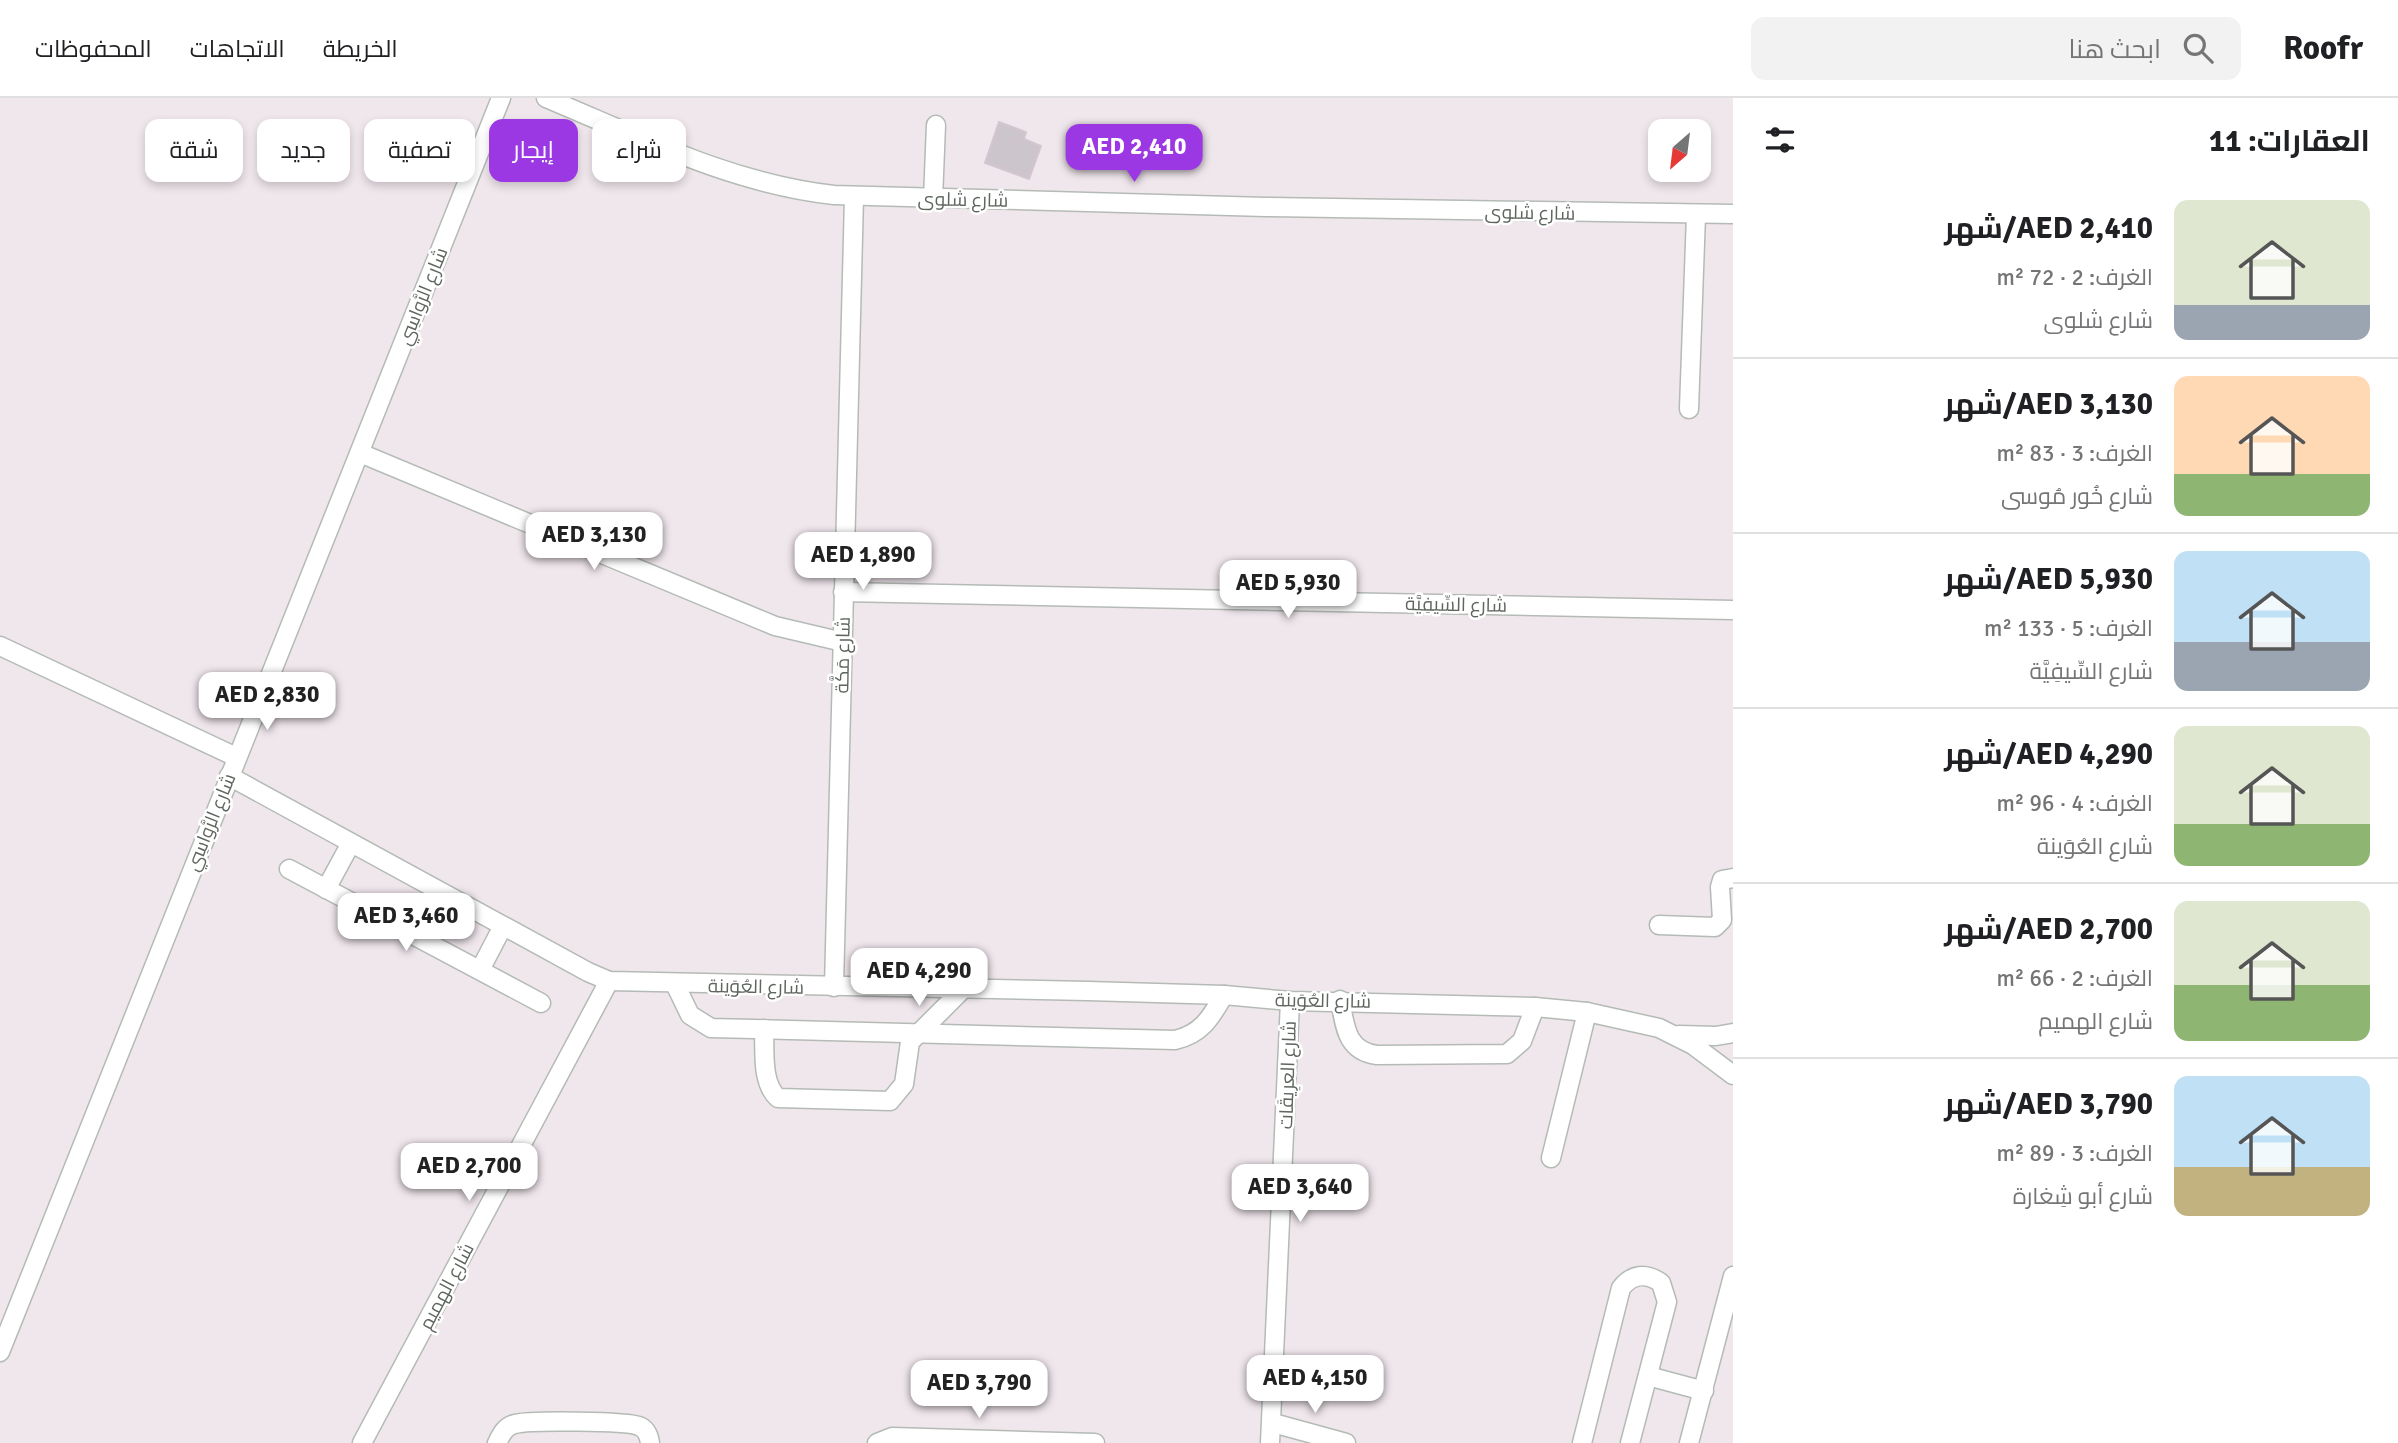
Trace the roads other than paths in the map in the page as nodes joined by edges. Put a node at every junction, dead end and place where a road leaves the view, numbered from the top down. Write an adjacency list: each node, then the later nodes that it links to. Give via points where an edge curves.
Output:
1 (501, 98): 9 (street, شارع الرَّواسِي)
2 (546, 98): 4 (street, شارع شلوى, via 751,181)
3 (936, 125): 5 (street)
4 (854, 197): 5 (street, شارع شلوى); 10 (street, شارع مَكَّة)
5 (933, 199): 7 (street, شارع شلوى)
6 (1733, 214): 7 (street, شارع شلوى)
7 (1696, 215): 8 (street)
8 (1689, 409)
9 (360, 453): 12 (street, via 764,622); 14 (street, شارع الرَّواسِي)
10 (844, 592): 11 (street, شارع السِّيفِيَّة); 12 (street, شارع مَكَّة)
11 (1733, 610)
12 (843, 642): 25 (street, شارع مَكَّة)
13 (0, 646): 14 (street)
14 (236, 757): 15 (street, شارع الرَّواسِي)
15 (229, 776): 16 (street, شارع العُوَينة); 40 (street, شارع الرَّواسِي)
16 (351, 843): 19 (street); 21 (street, شارع العُوَينة)
17 (289, 869): 19 (street)
18 (1733, 878): 20 (street, via 1723,880 1720,887 1722,920 1715,927)
19 (326, 889): 22 (street)
20 (1659, 925)
21 (503, 926): 22 (street); 23 (street, شارع العُوَينة)
22 (480, 970): 30 (street)
23 (609, 981): 24 (street, شارع العُوَينة); 44 (street, شارع الهميم)
24 (675, 984): 25 (street, شارع العُوَينة); 33 (street, via 691,1015 703,1026)
25 (834, 987): 26 (street, شارع العُوَينة)
26 (963, 989): 27 (street, شارع العُوَينة); 34 (street)
27 (1224, 995): 29 (street, شارع العُوَينة); 34 (street, via 1198,1032 1175,1040)
28 (1340, 1000): 29 (street, شارع العُوَينة); 31 (street, شارع العُوَينة); 31 (street, via 1353,1045 1377,1055 1507,1054 1522,1041)
29 (1290, 1001): 43 (street, شارع العرِيقَات)
30 (541, 1003)
31 (1535, 1007): 32 (street, شارع العُوَينة)
32 (1587, 1012): 36 (street, شارع العُوَينة); 38 (street)
33 (764, 1029): 34 (street); 34 (street, via 769,1087 783,1100 890,1101 904,1084 907,1048)
34 (917, 1032)
35 (1733, 1033): 36 (street, شارع العُوَينة)
36 (1675, 1035): 37 (street, شارع العُوَينة)
37 (1733, 1075)
38 (1551, 1158)
39 (1733, 1276): 42 (street)
40 (0, 1352)
41 (1648, 1376): 42 (street); 51 (street, via 1667,1295 1655,1278 1640,1275 1621,1288); 52 (street)
42 (1704, 1391): 53 (street)
43 (1273, 1423): 49 (street, شارع العرِيقَات); 50 (street)
44 (362, 1443)
45 (497, 1443): 46 (street, via 506,1428 516,1423 557,1423 638,1425)
46 (650, 1443)
47 (877, 1443): 48 (street, via 892,1437)
48 (1095, 1443)
49 (1270, 1443)
50 (1346, 1443)
51 (1582, 1443)
52 (1630, 1443)
53 (1689, 1443)

